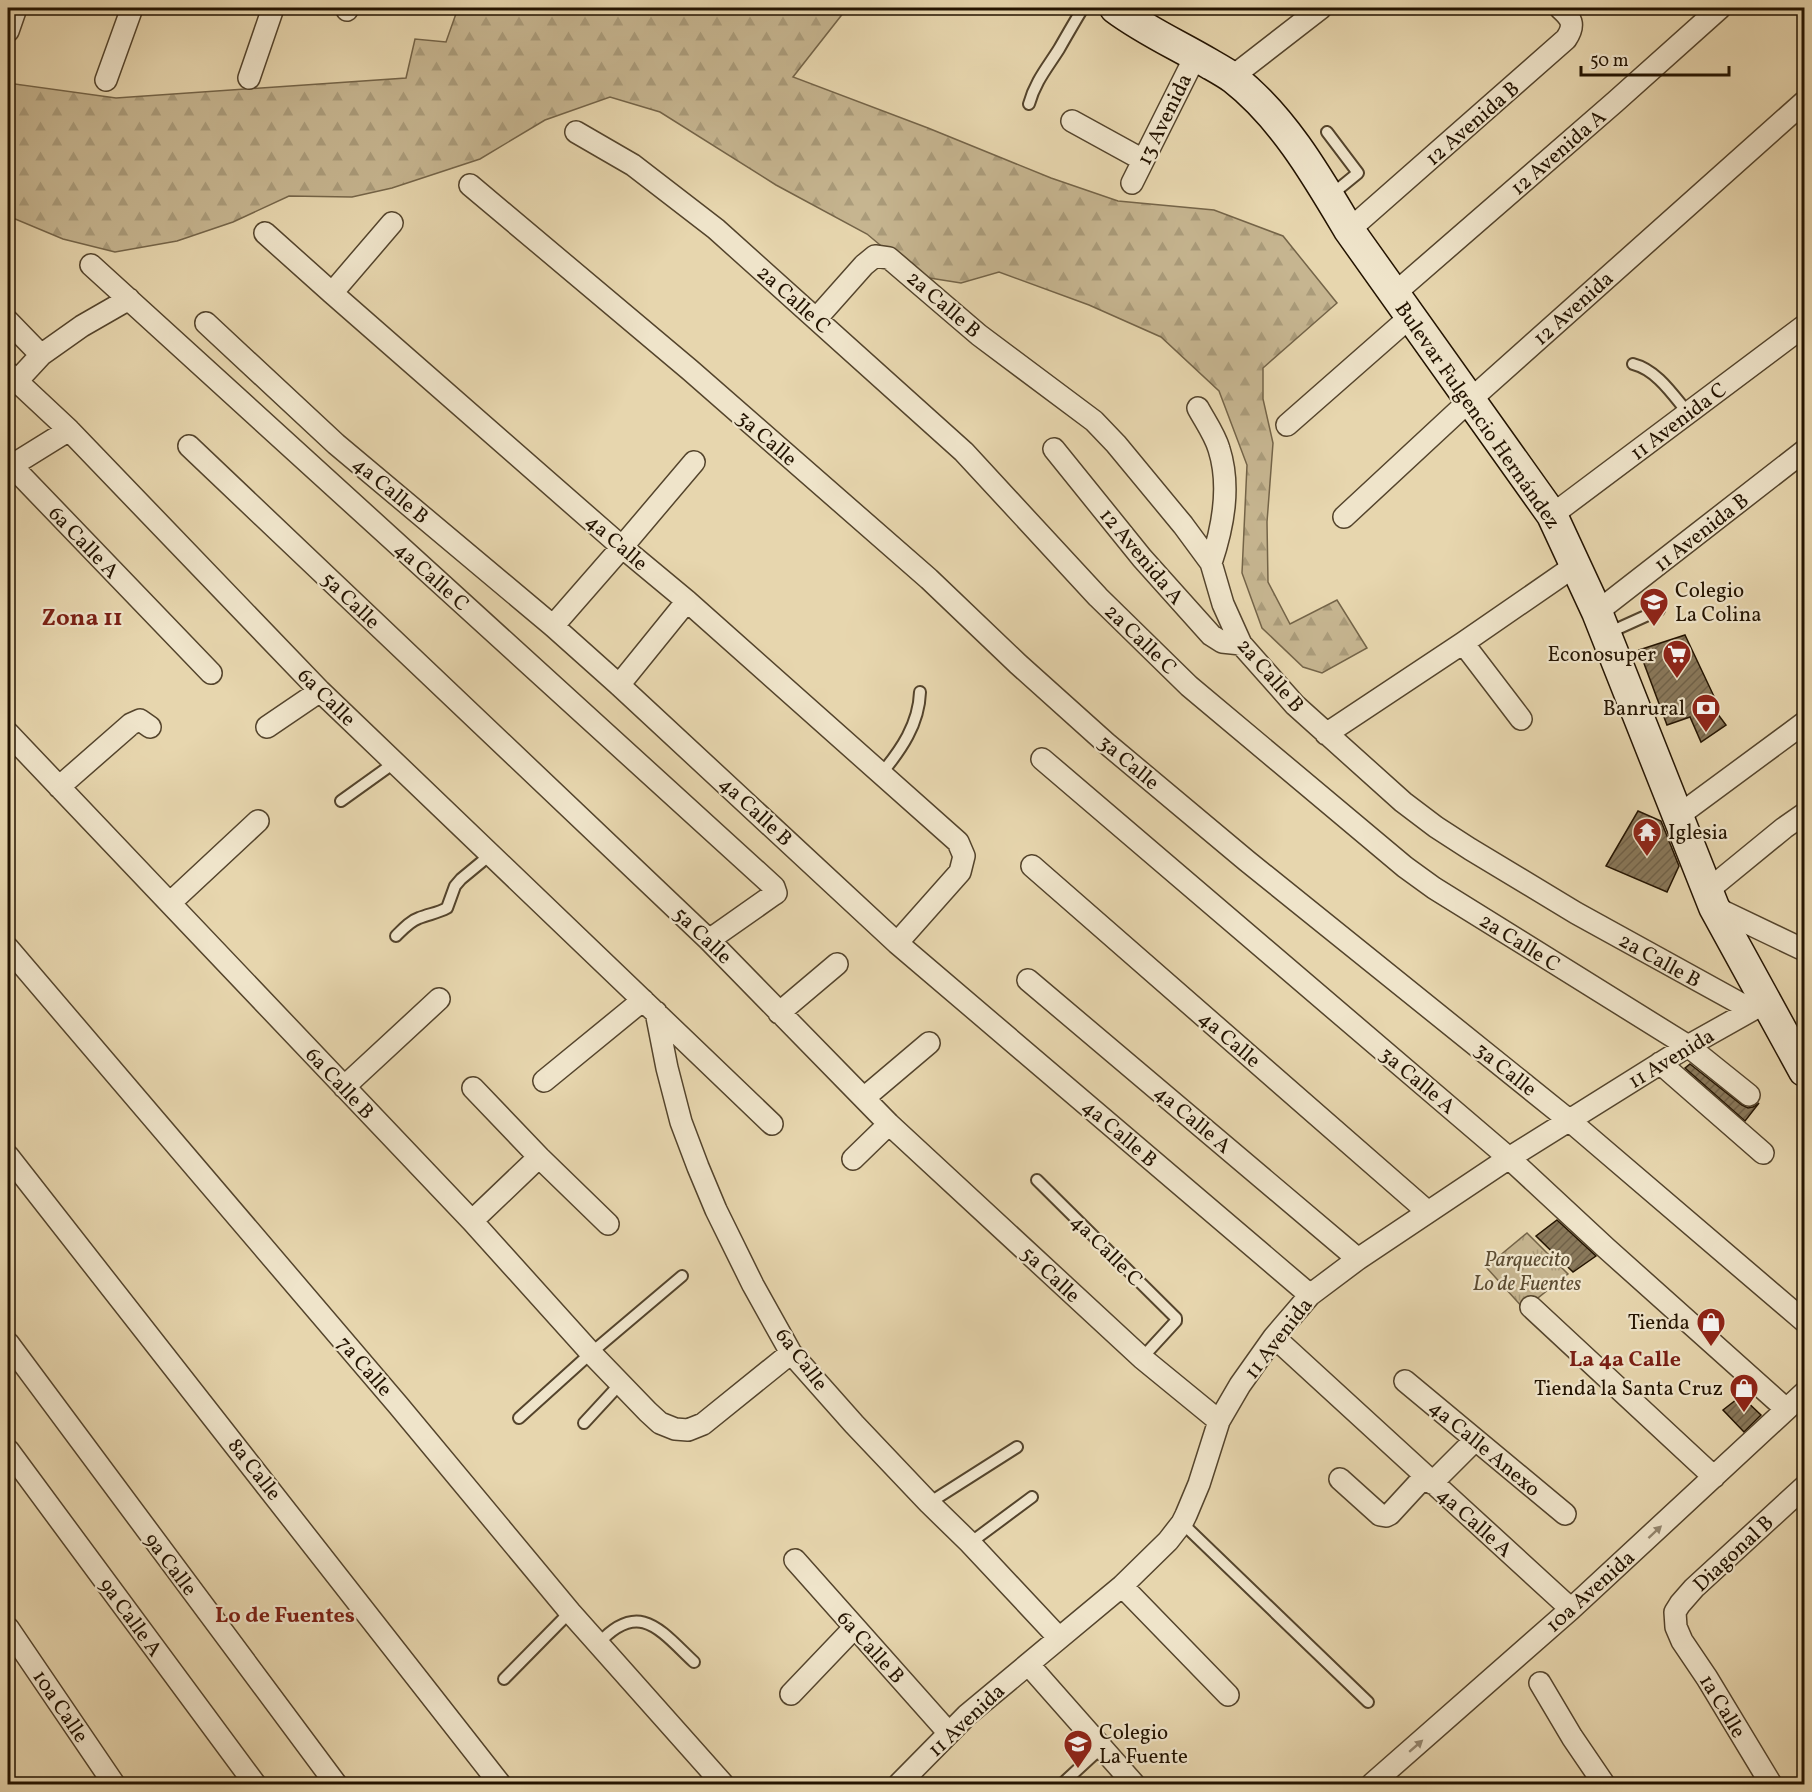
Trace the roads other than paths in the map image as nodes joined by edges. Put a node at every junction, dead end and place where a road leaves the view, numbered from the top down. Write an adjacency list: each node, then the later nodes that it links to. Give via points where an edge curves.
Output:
1 (16, 8): 9 (street)
2 (132, 8): 13 (street)
3 (273, 8): 12 (street)
4 (1083, 8): 15 (lane, via 1042,73)
5 (1321, 8): 11 (street)
6 (1560, 8): 24 (street, 12 Avenida B, via 1572,24 1566,39)
7 (1720, 8): 29 (street, 12 Avenida A, via 1606,110)
8 (1123, 10): 10 (street, Bulevar Fulgencio Hernández)
9 (8, 31)
10 (1196, 55): 11 (street, Bulevar Fulgencio Hernández); 19 (street, 13 Avenida)
11 (1232, 77): 22 (street, Bulevar Fulgencio Hernández, via 1286,132)
12 (249, 78)
13 (106, 80)
14 (1804, 102): 37 (street, 12 Avenida)
15 (1029, 104)
16 (1072, 121): 19 (street)
17 (576, 132): 30 (street, 2a Calle C, via 633,165 716,229)
18 (1327, 132): 22 (lane, via 1358,173)
19 (1143, 160): 20 (street, 13 Avenida)
20 (1132, 183)
21 (470, 185): 101 (street, 3a Calle, via 929,579 1106,743)
22 (1329, 197): 24 (street, Bulevar Fulgencio Hernández)
23 (393, 223): 27 (street)
24 (1349, 230): 29 (street, Bulevar Fulgencio Hernández)
25 (265, 233): 27 (street, 4a Calle)
26 (91, 265): 28 (street, 4a Calle C)
27 (332, 293): 49 (street, 4a Calle)
28 (129, 300): 34 (street); 81 (street, 4a Calle C, via 774,886 773,896)
29 (1402, 306): 37 (street, Bulevar Fulgencio Hernández); 40 (street, 12 Avenida A)
30 (816, 319): 50 (street, 2a Calle B, via 874,256 889,258 979,335 1094,421 1184,525); 93 (street, 2a Calle C, via 964,452 1098,597 1189,686 1405,867)
31 (8, 321): 34 (street)
32 (206, 323): 55 (street, 4a Calle B, via 336,444)
33 (1804, 326): 39 (street, 11 Avenida C)
34 (41, 355): 36 (street)
35 (1634, 364): 39 (lane, via 1653,373)
36 (12, 378): 41 (street, 6a Calle)
37 (1469, 401): 47 (street, Bulevar Fulgencio Hernández); 48 (street, 12 Avenida)
38 (1198, 408): 50 (street, via 1219,447 1225,485 1222,523)
39 (1688, 413): 47 (street, 11 Avenida C)
40 (1287, 425)
41 (69, 430): 46 (street); 60 (street, 6a Calle)
42 (189, 446): 81 (street, 5a Calle)
43 (1054, 449): 57 (street, 12 Avenida A, via 1142,558 1211,635 1222,642)
44 (1802, 459): 54 (street, 11 Avenida B)
45 (694, 462): 49 (street)
46 (9, 464): 58 (street, 6a Calle A)
47 (1552, 515): 51 (street, Bulevar Fulgencio Hernández)
48 (1344, 517)
49 (622, 547): 52 (street, 4a Calle); 55 (street)
50 (1211, 563): 57 (street, 2a Calle B)
51 (1576, 565): 54 (street, Bulevar Fulgencio Hernández); 56 (street)
52 (687, 601): 59 (street); 70 (street, 4a Calle)
53 (1659, 610): 54 (lane)
54 (1601, 623): 74 (street, Bulevar Fulgencio Hernández)
55 (553, 626): 59 (street, 4a Calle B)
56 (1463, 643): 62 (street); 67 (street)
57 (1241, 644): 67 (street, 2a Calle B)
58 (211, 673)
59 (619, 685): 82 (street, 4a Calle B)
60 (320, 691): 65 (street); 69 (street, 6a Calle)
61 (920, 692): 70 (lane, via 913,726)
62 (1521, 719)
63 (1804, 723): 74 (street)
64 (150, 727): 71 (street, via 140,720 131,724)
65 (267, 727)
66 (8, 733): 71 (street, 6a Calle B)
67 (1326, 734): 89 (street, 2a Calle B, via 1436,827 1576,913)
68 (1042, 759): 108 (street, 3a Calle A)
69 (394, 763): 72 (lane); 76 (street, 6a Calle)
70 (881, 774): 82 (street, 4a Calle, via 958,842 964,855 960,872)
71 (59, 787): 79 (street, 6a Calle B)
72 (341, 801)
73 (1804, 813): 78 (street)
74 (1678, 816): 78 (street, Bulevar Fulgencio Hernández)
75 (258, 821): 79 (street)
76 (490, 855): 80 (lane, via 455,886 447,908 418,918); 88 (street, 6a Calle)
77 (1032, 866): 110 (street, 4a Calle)
78 (1711, 899): 84 (street); 89 (street, Bulevar Fulgencio Hernández)
79 (170, 903): 97 (street, 6a Calle B)
80 (396, 936)
81 (709, 940): 90 (street, 5a Calle)
82 (897, 942): 115 (street, 4a Calle B)
83 (8, 948): 145 (street, 7a Calle)
84 (1804, 950)
85 (837, 964): 90 (street)
86 (1028, 980): 113 (street, 4a Calle A)
87 (439, 999): 97 (street)
88 (649, 1006): 96 (street); 102 (street, 6a Calle); 121 (street, 6a Calle, via 681,1122 698,1167 753,1285)
89 (1760, 1006): 92 (street, Bulevar Fulgencio Hernández); 93 (street, 11 Avenida)
90 (779, 1012): 100 (street, 5a Calle)
91 (929, 1043): 100 (street)
92 (1796, 1043): 95 (street, Bulevar Fulgencio Hernández)
93 (1688, 1046): 94 (street, 11 Avenida); 99 (street, 2a Calle C)
94 (1660, 1063): 101 (street, 11 Avenida); 104 (street)
95 (1804, 1071)
96 (544, 1081)
97 (344, 1087): 111 (street, 6a Calle B)
98 (473, 1088): 106 (street)
99 (1749, 1095)
100 (864, 1098): 103 (street, 5a Calle)
101 (1570, 1121): 108 (street, 11 Avenida); 117 (street, 3a Calle)
102 (772, 1124)
103 (889, 1124): 107 (street); 122 (street, 5a Calle)
104 (1763, 1153)
105 (8, 1156): 163 (street, 8a Calle)
106 (539, 1156): 111 (street); 112 (street)
107 (853, 1158)
108 (1509, 1158): 110 (street, 11 Avenida); 126 (street, 3a Calle A)
109 (1037, 1180): 122 (lane, 4a Calle C, via 1174,1315 1176,1321)
110 (1428, 1212): 113 (street, 11 Avenida)
111 (472, 1221): 120 (street, 6a Calle B)
112 (608, 1224)
113 (1358, 1258): 115 (street, 11 Avenida)
114 (682, 1276): 120 (lane)
115 (1310, 1295): 118 (street, 11 Avenida)
116 (1530, 1307): 133 (street)
117 (1804, 1321)
118 (1274, 1337): 128 (street, 11 Avenida); 135 (street, 4a Calle A)
119 (8, 1343): 162 (street, 9a Calle)
120 (591, 1353): 124 (street, 6a Calle B); 127 (lane)
121 (791, 1353): 124 (street, 6a Calle B, via 703,1424 688,1430 660,1423); 138 (street, 6a Calle)
122 (1142, 1358): 128 (street, 5a Calle)
123 (1405, 1382): 130 (street, 4a Calle Anexo)
124 (620, 1384): 129 (lane)
125 (1804, 1393): 126 (street, 10a Avenida)
126 (1786, 1409): 133 (street, 10a Avenida)
127 (519, 1418)
128 (1219, 1421): 140 (street, 11 Avenida)
129 (584, 1423)
130 (1475, 1440): 135 (street); 139 (street, 4a Calle Anexo)
131 (1017, 1447): 138 (lane)
132 (8, 1450): 161 (street, 9a Calle A)
133 (1714, 1477): 144 (street, 10a Avenida, one-way to 133)
134 (1340, 1479): 135 (street, via 1386,1516)
135 (1429, 1480): 144 (street, 4a Calle A)
136 (1804, 1487): 146 (street, Diagonal B, via 1694,1588 1676,1612)
137 (1032, 1497): 141 (lane)
138 (929, 1503): 141 (street, 6a Calle)
139 (1565, 1514)
140 (1182, 1523): 143 (street, 11 Avenida); 157 (lane)
141 (970, 1542): 149 (street, 6a Calle)
142 (795, 1560): 148 (street, 6a Calle B)
143 (1122, 1586): 149 (street, 11 Avenida); 156 (street)
144 (1571, 1609): 168 (street, 10a Avenida, one-way to 144)
145 (570, 1612): 150 (street, 7a Calle); 153 (lane)
146 (1676, 1627): 170 (street, 1a Calle)
147 (8, 1628): 160 (street, 10a Calle)
148 (854, 1628): 155 (street); 158 (street, 6a Calle B)
149 (1059, 1638): 152 (street, 11 Avenida)
150 (598, 1644): 151 (lane, via 624,1622 644,1621 661,1630); 164 (street, 7a Calle)
151 (694, 1662)
152 (1028, 1664): 158 (street, 11 Avenida); 159 (street)
153 (504, 1678)
154 (1540, 1683): 169 (street)
155 (791, 1694)
156 (1228, 1695)
157 (1368, 1702)
158 (948, 1732): 165 (street, 11 Avenida)
159 (1102, 1747): 166 (lane); 167 (street)
160 (114, 1785)
161 (255, 1785)
162 (336, 1785)
163 (500, 1785)
164 (723, 1785)
165 (899, 1785)
166 (1062, 1785)
167 (1134, 1785)
168 (1372, 1785)
169 (1604, 1785)
170 (1771, 1785)

